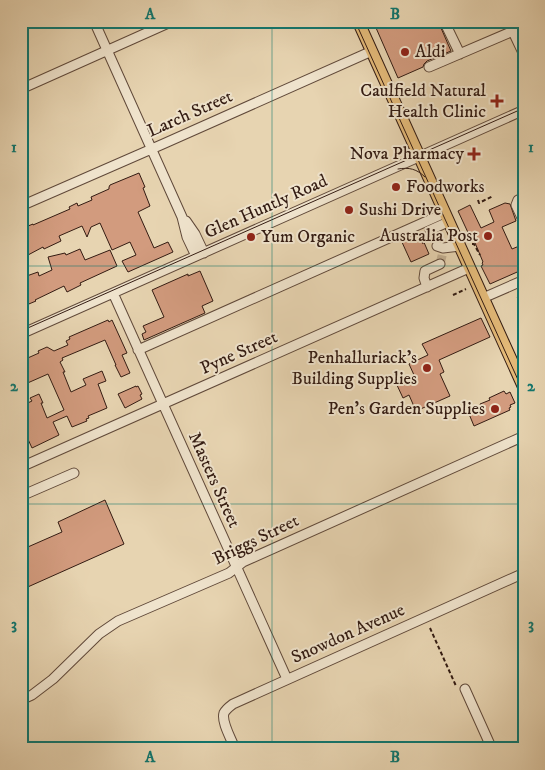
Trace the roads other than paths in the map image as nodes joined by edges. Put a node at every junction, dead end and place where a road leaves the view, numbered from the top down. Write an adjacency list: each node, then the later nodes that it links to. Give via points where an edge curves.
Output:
1 (94, 21): 7 (street)
2 (173, 21): 7 (street)
3 (358, 21): 8 (main road)
4 (444, 21): 9 (street)
5 (508, 21): 6 (street)
6 (513, 31): 9 (street); 10 (street)
7 (107, 50): 12 (street); 14 (street)
8 (372, 51): 14 (street, Larch Street); 15 (main road)
9 (460, 54): 11 (street)
10 (524, 55)
11 (429, 67)
12 (21, 88)
13 (524, 110): 15 (street, Glen Huntly Road)
14 (152, 149): 17 (street, Larch Street); 21 (street, via 182,217 195,234)
15 (419, 156): 18 (main road); 21 (street, Glen Huntly Road)
16 (524, 198): 19 (street, via 516,205)
17 (21, 206)
18 (447, 218): 20 (main road); 20 (street, via 437,243); 29 (street)
19 (524, 222)
20 (460, 246): 23 (main road)
21 (200, 254): 26 (street, Glen Huntly Road)
22 (440, 264): 25 (street, via 425,271)
23 (470, 268): 25 (street, Pyne Street); 27 (main road)
24 (524, 280): 27 (street)
25 (427, 287): 31 (street, Pyne Street)
26 (113, 293): 28 (street, Glen Huntly Road); 29 (street, Masters Street)
27 (483, 298): 30 (main road)
28 (21, 334)
29 (138, 350): 31 (street, Masters Street)
30 (524, 388)
31 (162, 404): 33 (street, Pyne Street); 36 (street, Masters Street)
32 (524, 436): 36 (street, Briggs Street, via 243,562)
33 (21, 467)
34 (74, 473): 35 (street)
35 (21, 496)
36 (236, 568): 38 (street, Masters Street); 40 (street, Briggs Street, via 118,621 99,634 54,679)
37 (524, 573): 38 (street, Snowdon Avenue)
38 (287, 679): 42 (street, Snowdon Avenue, via 226,709 224,722)
39 (461, 689): 43 (street)
40 (21, 700)
41 (524, 745): 44 (street)
42 (235, 749)
43 (492, 749)
44 (515, 749)

